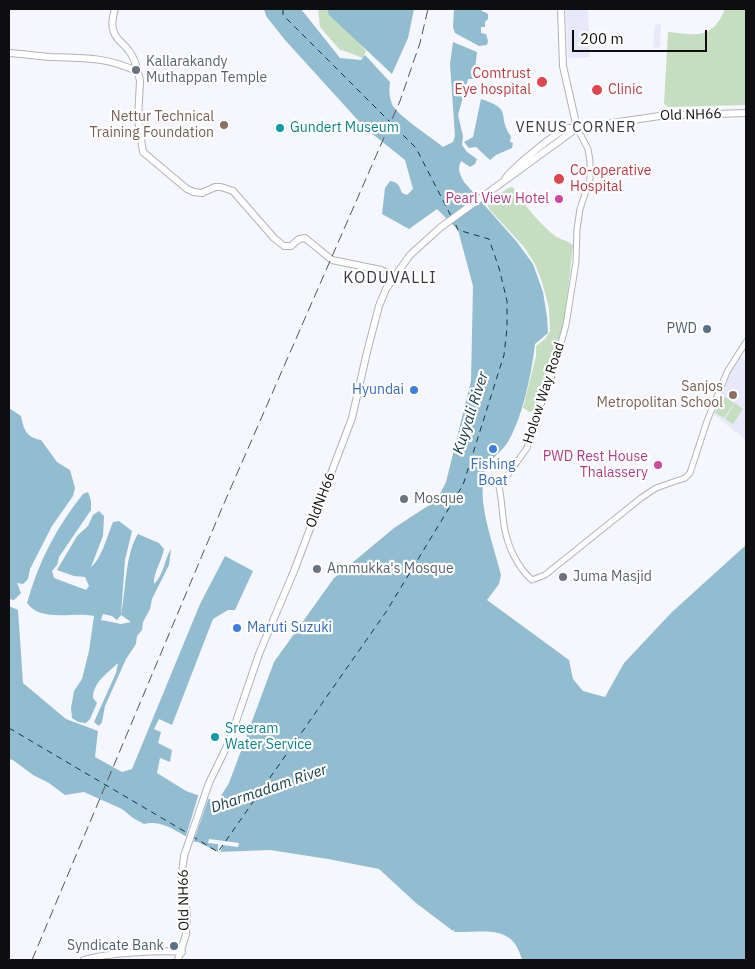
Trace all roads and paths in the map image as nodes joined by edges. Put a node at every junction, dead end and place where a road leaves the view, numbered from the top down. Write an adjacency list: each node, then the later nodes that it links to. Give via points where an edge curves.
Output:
1 (115, 9): 4 (main road, via 112,19 114,31 132,55)
2 (561, 9): 6 (main road, via 563,66)
3 (9, 53): 4 (main road, via 85,57 119,64)
4 (138, 72): 8 (main road, via 138,119 143,152 187,189 202,193 215,187 233,190 284,246 305,238 332,260)
5 (746, 113): 6 (main road, Old NH66, via 660,116)
6 (577, 128): 7 (main road, Old NH66, via 566,129 549,140 508,173 505,180); 9 (street, Holow Way Road, via 588,150 590,179 580,208 566,325 527,448 498,487 504,528 521,570 532,580 545,575 641,498 690,474 727,372)
7 (441, 227): 8 (main road, OldNH66, via 410,255)
8 (395, 276): 10 (main road, OldNH66, via 379,306 352,418 259,654 229,742)
9 (746, 342)
10 (209, 784): 11 (main road, Old NH66, via 184,856 181,882 187,913)
11 (182, 952): 12 (main road, via 136,953); 13 (main road, Old NH66)
12 (84, 960)
13 (178, 960)

